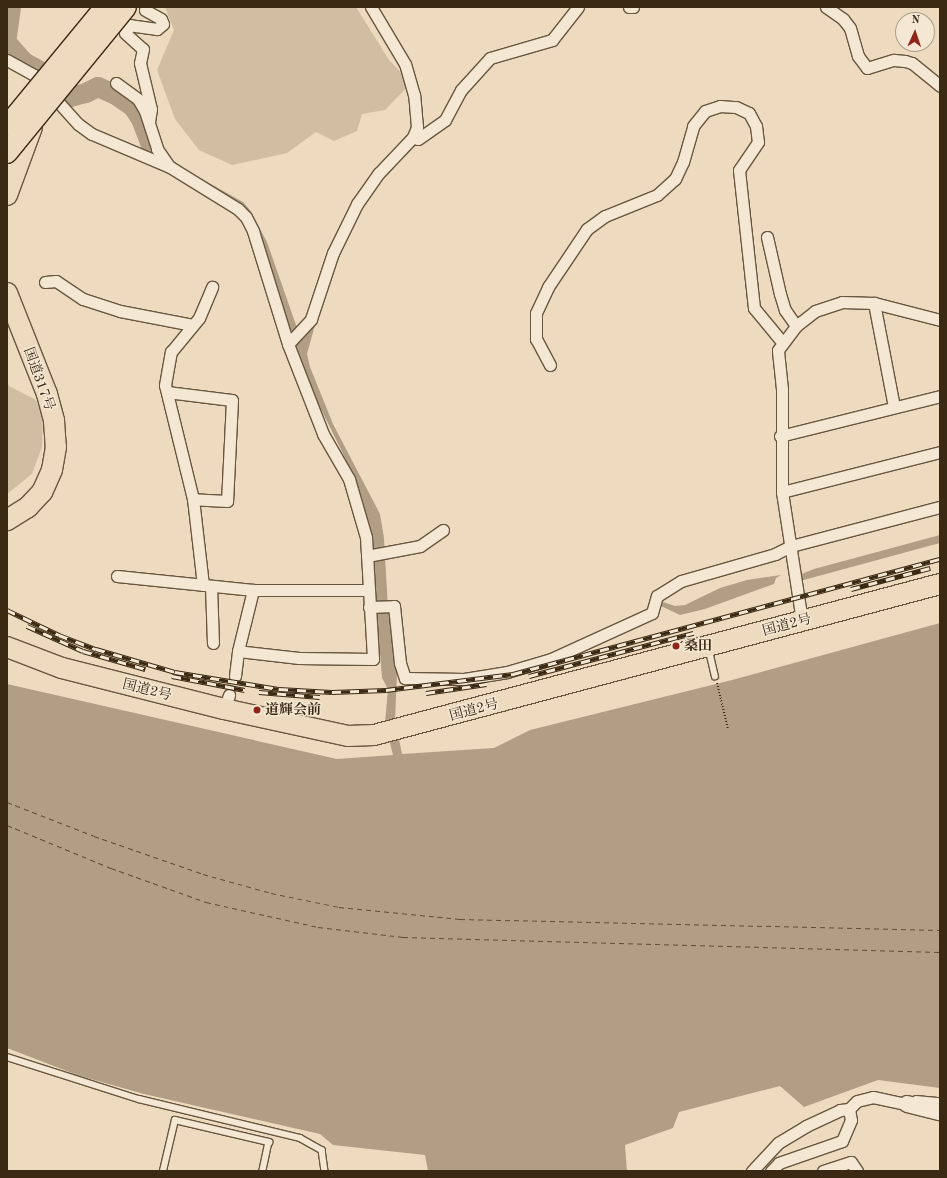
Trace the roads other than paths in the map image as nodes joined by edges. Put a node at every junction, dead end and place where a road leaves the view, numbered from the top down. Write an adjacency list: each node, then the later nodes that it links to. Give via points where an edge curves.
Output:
1 (90, 7): 10 (highway)
2 (104, 7): 15 (highway, bridge)
3 (111, 7): 10 (highway, via 109,17)
4 (371, 7): 16 (street, via 406,64 414,95 417,126)
5 (578, 7): 16 (street, via 552,40 490,58 461,90 445,120 418,139)
6 (629, 7): 7 (street)
7 (633, 7)
8 (826, 7): 13 (street, via 843,19 850,28 858,56 867,68 894,60 905,61 912,63)
9 (136, 9): 14 (street, via 161,19 163,24 157,29 130,25 125,33 143,49 140,63 151,109); 17 (highway, bridge)
10 (84, 48): 19 (highway, bridge, via 32,127)
11 (7, 60): 18 (street, via 34,75 78,124 92,134)
12 (116, 83): 14 (street, via 138,100)
13 (940, 86)
14 (148, 121): 18 (street, via 157,149)
15 (7, 126)
16 (413, 137): 28 (street, via 379,173 357,204 334,253 311,319)
17 (7, 153)
18 (170, 167): 28 (street, via 246,217)
19 (7, 194)
20 (767, 237): 27 (street, via 785,310)
21 (45, 282): 26 (street, via 56,281 83,299 120,311)
22 (212, 288): 26 (street, via 199,318)
23 (7, 293): 39 (highway, 国道317号, via 47,394 54,421 56,447 52,470 42,492 28,507)
24 (874, 303): 25 (street); 27 (street, via 842,302 815,311); 33 (street)
25 (940, 320)
26 (193, 325): 31 (street, via 171,352 165,385)
27 (796, 326): 29 (street)
28 (294, 338): 42 (street, via 323,434 349,479 366,537)
29 (783, 343): 30 (street, via 754,308 739,170 758,142 756,126 749,113 736,107 720,106 705,111 694,126 675,179 657,195 605,216 587,229 548,287 536,313 536,339); 34 (street, via 778,350 782,389)
30 (550, 365)
31 (167, 392): 37 (street); 37 (street, via 232,400 227,501)
32 (940, 396): 33 (street)
33 (894, 407): 34 (street)
34 (780, 436): 36 (street)
35 (940, 452): 36 (street)
36 (782, 492): 41 (street)
37 (193, 499): 45 (street)
38 (940, 506): 41 (street)
39 (7, 520)
40 (443, 530): 42 (street, via 420,546 394,553)
41 (791, 546): 48 (street, via 775,554 669,586 657,596 652,613 551,659 507,672 464,678 405,678 400,663 394,606); 49 (street)
42 (367, 556): 47 (street)
43 (117, 576): 45 (street)
44 (940, 584): 49 (highway, 国道2号)
45 (207, 586): 46 (street); 50 (street)
46 (253, 590): 47 (street); 53 (street)
47 (368, 590): 48 (street)
48 (369, 607): 53 (street, via 373,659 300,658)
49 (802, 621): 52 (highway, 国道2号)
50 (214, 643)
51 (7, 647): 52 (highway, 国道2号, via 62,668 226,702 348,736 394,731)
52 (708, 647): 55 (lane)
53 (238, 651): 54 (street)
54 (235, 676)
55 (715, 676)
56 (7, 1056): 63 (lane, via 139,1099 300,1138 322,1150)
57 (940, 1102): 58 (lane, via 908,1098)
58 (907, 1104): 59 (street, via 873,1097 857,1101); 60 (street)
59 (849, 1109): 64 (street, via 840,1110 806,1126 778,1143); 65 (street, via 851,1120 842,1141 779,1163)
60 (940, 1112)
61 (163, 1171): 62 (lane, via 174,1120 268,1142)
62 (263, 1171)
63 (325, 1171)
64 (752, 1171)
65 (771, 1171)
66 (823, 1171): 67 (street, via 851,1162)
67 (858, 1171)

